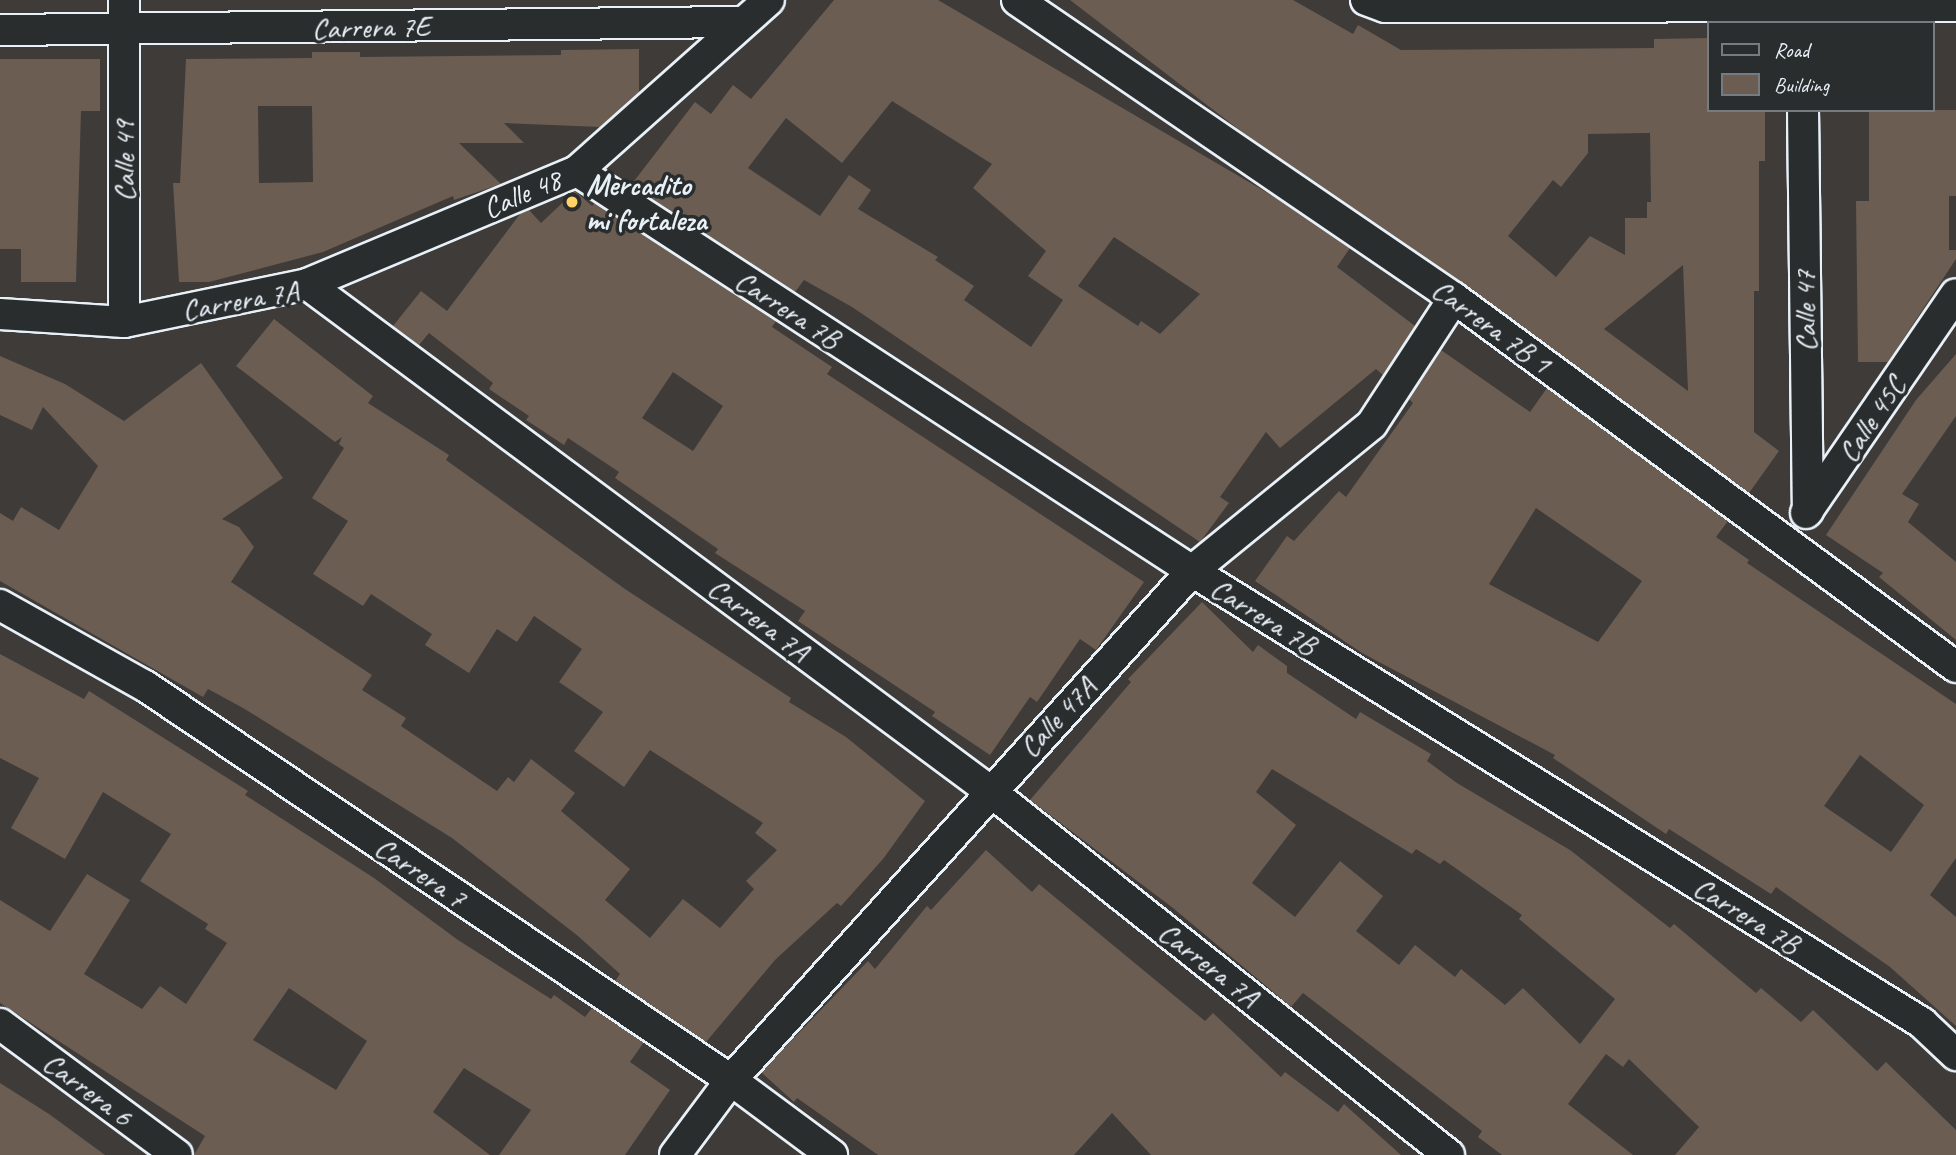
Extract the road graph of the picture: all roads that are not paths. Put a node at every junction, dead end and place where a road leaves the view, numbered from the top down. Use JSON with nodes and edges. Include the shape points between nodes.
{"nodes":[{"id":1,"x":124,"y":0,"type":"edge"},
{"id":2,"x":769,"y":0,"type":"edge"},
{"id":3,"x":1017,"y":0,"type":"edge"},
{"id":4,"x":1366,"y":0,"type":"edge"},
{"id":5,"x":1956,"y":6,"type":"edge"},
{"id":6,"x":1802,"y":10,"type":"edge"},
{"id":7,"x":742,"y":22,"type":"junction"},
{"id":8,"x":0,"y":30,"type":"edge"},
{"id":9,"x":124,"y":30,"type":"junction"},
{"id":10,"x":1803,"y":112,"type":"edge"},
{"id":11,"x":576,"y":171,"type":"junction"},
{"id":12,"x":307,"y":284,"type":"junction"},
{"id":13,"x":1956,"y":294,"type":"edge"},
{"id":14,"x":1454,"y":298,"type":"junction"},
{"id":15,"x":0,"y":314,"type":"edge"},
{"id":16,"x":124,"y":322,"type":"junction"},
{"id":17,"x":1808,"y":511,"type":"junction"},
{"id":18,"x":1786,"y":543,"type":"junction"},
{"id":19,"x":1192,"y":571,"type":"junction"},
{"id":20,"x":0,"y":605,"type":"edge"},
{"id":21,"x":1956,"y":667,"type":"edge"},
{"id":22,"x":990,"y":790,"type":"junction"},
{"id":23,"x":0,"y":1024,"type":"edge"},
{"id":24,"x":1956,"y":1055,"type":"edge"},
{"id":25,"x":731,"y":1080,"type":"junction"},
{"id":26,"x":177,"y":1155,"type":"edge"},
{"id":27,"x":675,"y":1155,"type":"edge"},
{"id":28,"x":832,"y":1155,"type":"edge"},
{"id":29,"x":1449,"y":1155,"type":"edge"}],
"edges":[{"from":1,"to":9,"type":"street","name":"Calle 49"},
{"from":2,"to":7,"type":"street","name":"Calle 48"},
{"from":3,"to":14,"type":"street","name":"Carrera 7B 1"},
{"from":4,"to":6,"type":"street","via":[[1385,7]]},
{"from":5,"to":6,"type":"street"},
{"from":7,"to":9,"type":"street","name":"Carrera 7E"},
{"from":7,"to":11,"type":"street","name":"Calle 48"},
{"from":8,"to":9,"type":"street","name":"Carrera 7E"},
{"from":9,"to":16,"type":"street","name":"Calle 49"},
{"from":10,"to":17,"type":"street","name":"Calle 47"},
{"from":11,"to":12,"type":"street","name":"Calle 48"},
{"from":11,"to":19,"type":"street","name":"Carrera 7B"},
{"from":12,"to":16,"type":"street","name":"Carrera 7A"},
{"from":12,"to":22,"type":"street","name":"Carrera 7A"},
{"from":13,"to":17,"type":"street","name":"Calle 45C"},
{"from":14,"to":18,"type":"street","name":"Carrera 7B 1"},
{"from":14,"to":19,"type":"street","name":"Calle 47A","via":[[1372,424]]},
{"from":15,"to":16,"type":"street","name":"Carrera 7A"},
{"from":17,"to":18,"type":"street","name":"Calle 45C"},
{"from":18,"to":21,"type":"street","name":"Carrera 7B 1"},
{"from":19,"to":22,"type":"street","name":"Calle 47A"},
{"from":19,"to":24,"type":"street","name":"Carrera 7B","via":[[1922,1023]]},
{"from":20,"to":25,"type":"street","name":"Carrera 7","via":[[145,686]]},
{"from":22,"to":25,"type":"street","name":"Calle 47A"},
{"from":22,"to":29,"type":"street","name":"Carrera 7A"},
{"from":23,"to":26,"type":"street","name":"Carrera 6"},
{"from":25,"to":27,"type":"street","name":"Calle 47A"},
{"from":25,"to":28,"type":"street","name":"Carrera 7"}]}
